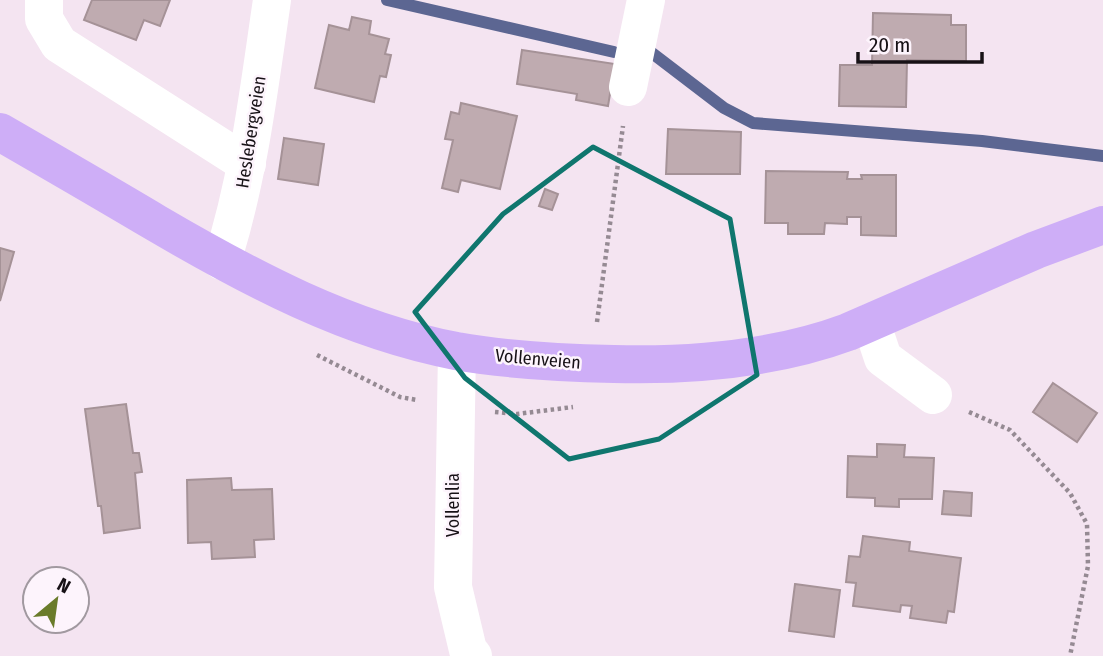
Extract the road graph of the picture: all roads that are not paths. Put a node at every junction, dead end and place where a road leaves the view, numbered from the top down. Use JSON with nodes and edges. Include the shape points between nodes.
{"nodes":[{"id":1,"x":44,"y":0,"type":"edge"},
{"id":2,"x":272,"y":0,"type":"edge"},
{"id":3,"x":646,"y":0,"type":"edge"},
{"id":4,"x":628,"y":87,"type":"road end"},
{"id":5,"x":0,"y":132,"type":"edge"},
{"id":6,"x":247,"y":164,"type":"junction"},
{"id":7,"x":1103,"y":225,"type":"edge"},
{"id":8,"x":222,"y":261,"type":"junction"},
{"id":9,"x":871,"y":322,"type":"junction"},
{"id":10,"x":457,"y":351,"type":"junction"},
{"id":11,"x":933,"y":396,"type":"road end"},
{"id":12,"x":472,"y":656,"type":"edge"}],
"edges":[{"from":1,"to":6,"type":"street","via":[[44,19],[59,44]]},
{"from":2,"to":6,"type":"street","name":"Heslebergveien"},
{"from":3,"to":4,"type":"street"},
{"from":5,"to":8,"type":"main road","name":"Vollenveien"},
{"from":6,"to":8,"type":"street","name":"Heslebergveien"},
{"from":7,"to":9,"type":"main road","name":"Vollenveien"},
{"from":8,"to":10,"type":"main road","name":"Vollenveien","via":[[351,322]]},
{"from":9,"to":10,"type":"main road","name":"Vollenveien","via":[[820,342],[759,355],[655,365]]},
{"from":9,"to":11,"type":"street","via":[[883,358]]},
{"from":10,"to":12,"type":"street","name":"Vollenlia","via":[[453,587]]}]}
